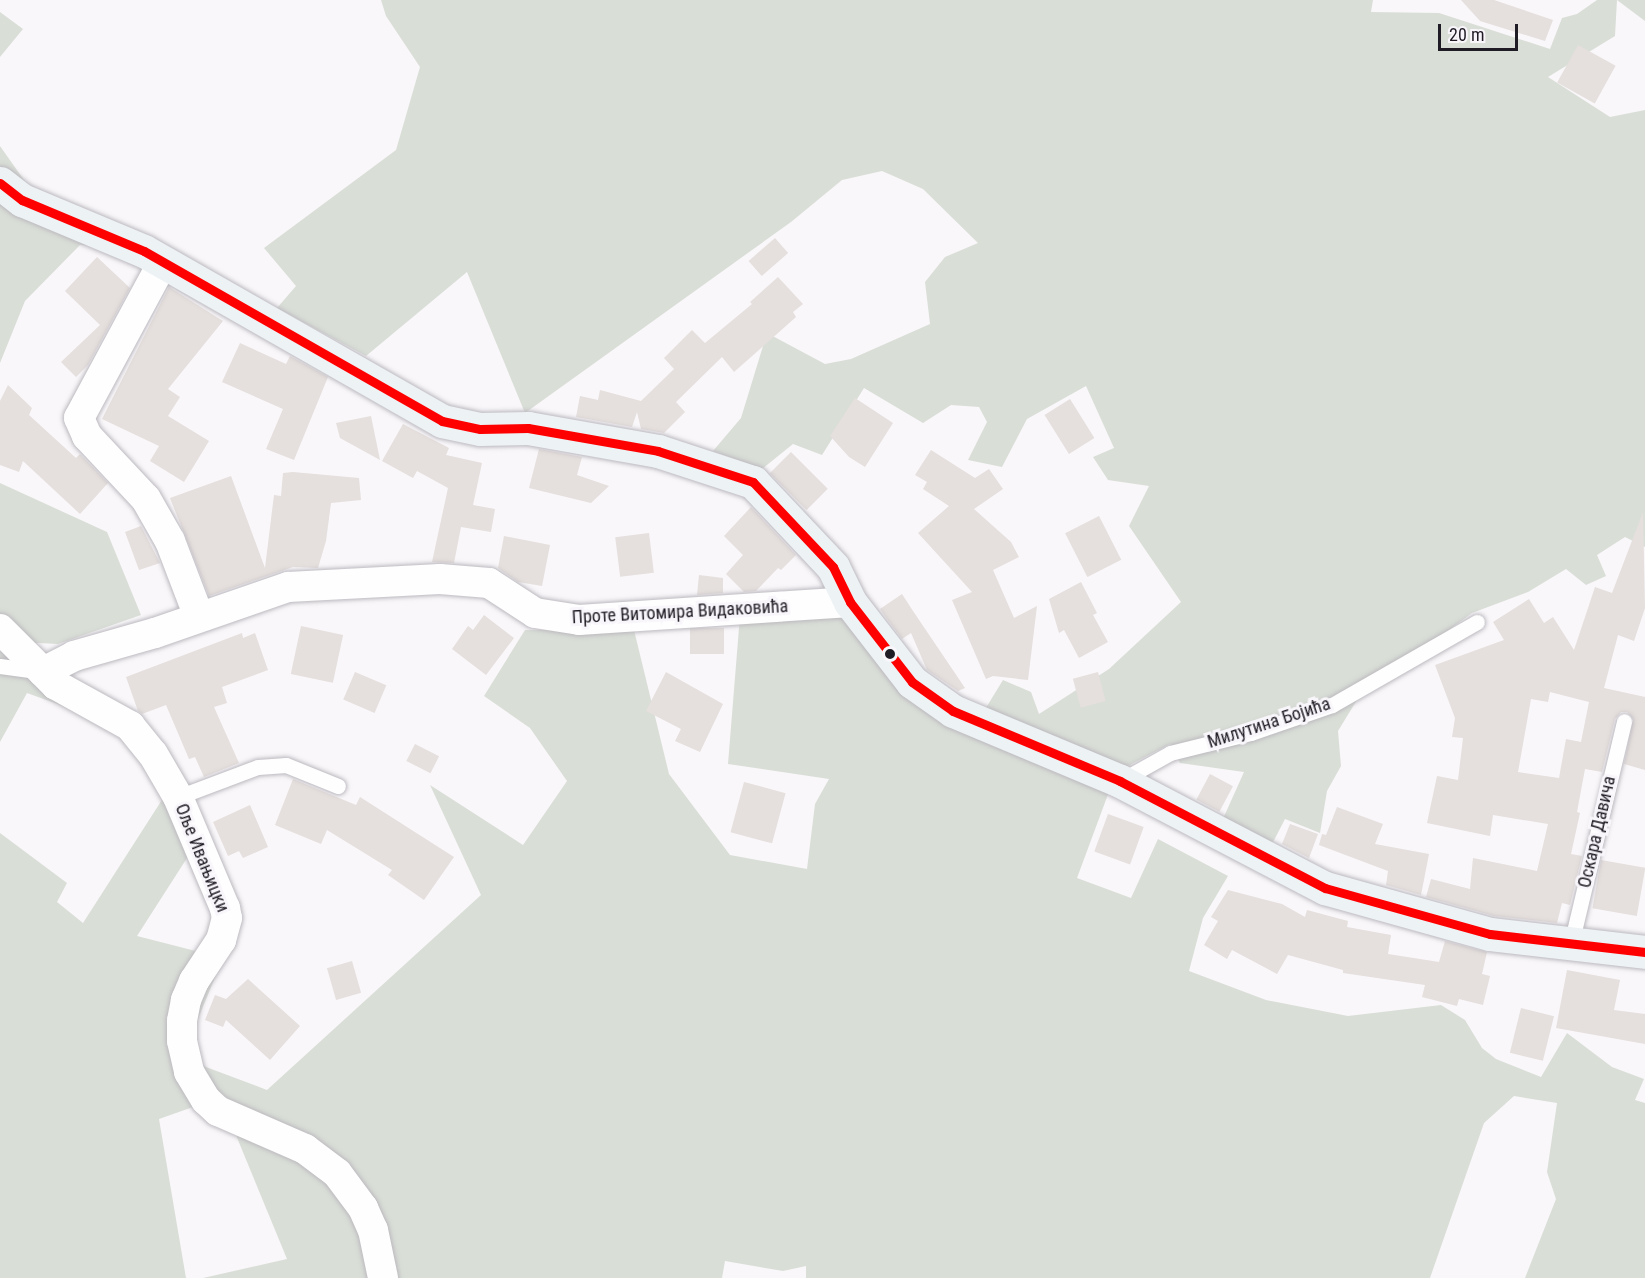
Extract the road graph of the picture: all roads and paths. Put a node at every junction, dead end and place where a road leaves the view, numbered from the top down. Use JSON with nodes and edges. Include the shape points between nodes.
{"nodes":[{"id":1,"x":0,"y":183,"type":"edge"},
{"id":2,"x":163,"y":262,"type":"junction"},
{"id":3,"x":850,"y":602,"type":"junction"},
{"id":4,"x":199,"y":617,"type":"junction"},
{"id":5,"x":1477,"y":622,"type":"dead end"},
{"id":6,"x":0,"y":628,"type":"edge"},
{"id":7,"x":0,"y":666,"type":"edge"},
{"id":8,"x":43,"y":672,"type":"junction"},
{"id":9,"x":1624,"y":721,"type":"dead end"},
{"id":10,"x":1120,"y":781,"type":"junction"},
{"id":11,"x":338,"y":786,"type":"dead end"},
{"id":12,"x":178,"y":797,"type":"junction"},
{"id":13,"x":1571,"y":944,"type":"junction"},
{"id":14,"x":1645,"y":952,"type":"edge"},
{"id":15,"x":383,"y":1278,"type":"edge"}],
"edges":[{"from":1,"to":2,"type":"street","via":[[22,200]]},
{"from":2,"to":3,"type":"street","via":[[442,421],[480,429],[528,428],[658,451],[753,482],[833,567]]},
{"from":2,"to":4,"type":"street","via":[[79,418],[87,436],[146,499],[170,541]]},
{"from":3,"to":4,"type":"street","name":"Проте Витомира Видаковића","via":[[579,620],[536,613],[489,583],[440,579],[288,588]]},
{"from":3,"to":10,"type":"street","via":[[912,682],[953,711]]},
{"from":4,"to":8,"type":"street","name":"Проте Витомира Видаковића","via":[[75,656]]},
{"from":5,"to":10,"type":"lane","name":"Милутина Бојића","via":[[1332,705],[1251,733],[1170,753]]},
{"from":6,"to":8,"type":"street","name":"Оље Ивањицки"},
{"from":7,"to":8,"type":"lane"},
{"from":8,"to":12,"type":"street","name":"Оље Ивањицки","via":[[70,695],[130,726],[153,754]]},
{"from":9,"to":13,"type":"lane","name":"Оскара Давича"},
{"from":10,"to":13,"type":"street","via":[[1325,888],[1490,934]]},
{"from":11,"to":12,"type":"lane","via":[[286,765],[258,767]]},
{"from":12,"to":15,"type":"street","name":"Оље Ивањицки","via":[[227,918],[221,940],[186,1000],[182,1041],[189,1072],[218,1111],[305,1149],[337,1173],[363,1208],[373,1230]]},
{"from":13,"to":14,"type":"street"}]}
